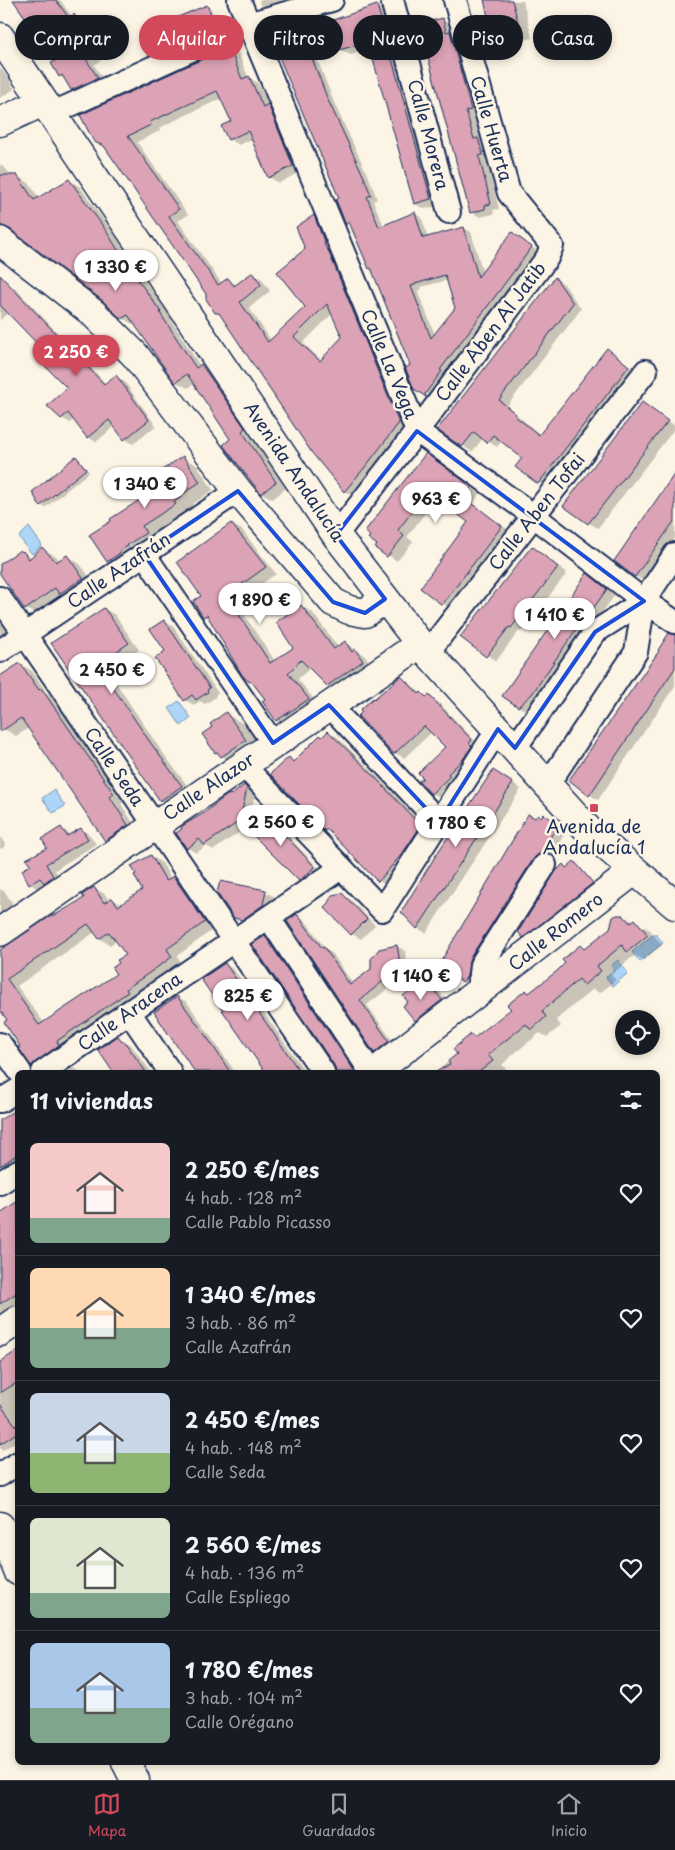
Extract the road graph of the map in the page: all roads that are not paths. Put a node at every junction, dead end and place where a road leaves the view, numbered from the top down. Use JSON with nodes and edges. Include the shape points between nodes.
{"nodes":[{"id":1,"x":239,"y":0,"type":"edge"},
{"id":2,"x":332,"y":0,"type":"edge"},
{"id":3,"x":392,"y":0,"type":"edge"},
{"id":4,"x":455,"y":0,"type":"edge"},
{"id":5,"x":248,"y":24,"type":"junction"},
{"id":6,"x":0,"y":38,"type":"edge"},
{"id":7,"x":47,"y":108,"type":"junction"},
{"id":8,"x":0,"y":122,"type":"edge"},
{"id":9,"x":449,"y":212,"type":"dead end"},
{"id":10,"x":0,"y":241,"type":"edge"},
{"id":11,"x":552,"y":246,"type":"joint"},
{"id":12,"x":646,"y":371,"type":"dead end"},
{"id":13,"x":417,"y":431,"type":"junction"},
{"id":14,"x":238,"y":491,"type":"junction"},
{"id":15,"x":534,"y":516,"type":"junction"},
{"id":16,"x":336,"y":535,"type":"junction"},
{"id":17,"x":144,"y":554,"type":"junction"},
{"id":18,"x":675,"y":554,"type":"edge"},
{"id":19,"x":0,"y":598,"type":"edge"},
{"id":20,"x":385,"y":599,"type":"junction"},
{"id":21,"x":644,"y":601,"type":"junction"},
{"id":22,"x":675,"y":622,"type":"edge"},
{"id":23,"x":24,"y":634,"type":"junction"},
{"id":24,"x":424,"y":648,"type":"junction"},
{"id":25,"x":0,"y":650,"type":"edge"},
{"id":26,"x":328,"y":705,"type":"junction"},
{"id":27,"x":507,"y":738,"type":"junction"},
{"id":28,"x":274,"y":743,"type":"junction"},
{"id":29,"x":242,"y":764,"type":"junction"},
{"id":30,"x":548,"y":784,"type":"junction"},
{"id":31,"x":439,"y":822,"type":"junction"},
{"id":32,"x":154,"y":825,"type":"junction"},
{"id":33,"x":545,"y":865,"type":"dead end"},
{"id":34,"x":341,"y":868,"type":"junction"},
{"id":35,"x":634,"y":871,"type":"junction"},
{"id":36,"x":675,"y":905,"type":"edge"},
{"id":37,"x":269,"y":918,"type":"junction"},
{"id":38,"x":0,"y":932,"type":"edge"},
{"id":39,"x":234,"y":941,"type":"junction"},
{"id":40,"x":478,"y":993,"type":"junction"},
{"id":41,"x":129,"y":1012,"type":"junction"},
{"id":42,"x":0,"y":1044,"type":"edge"},
{"id":43,"x":19,"y":1070,"type":"edge"},
{"id":44,"x":46,"y":1070,"type":"edge"},
{"id":45,"x":169,"y":1070,"type":"edge"},
{"id":46,"x":322,"y":1070,"type":"edge"},
{"id":47,"x":372,"y":1070,"type":"edge"},
{"id":48,"x":376,"y":1070,"type":"edge"},
{"id":49,"x":15,"y":1092,"type":"edge"},
{"id":50,"x":0,"y":1101,"type":"edge"},
{"id":51,"x":15,"y":1173,"type":"edge"},
{"id":52,"x":0,"y":1183,"type":"edge"},
{"id":53,"x":15,"y":1322,"type":"edge"},
{"id":54,"x":0,"y":1332,"type":"edge"},
{"id":55,"x":15,"y":1465,"type":"edge"},
{"id":56,"x":0,"y":1475,"type":"edge"},
{"id":57,"x":0,"y":1526,"type":"edge"},
{"id":58,"x":15,"y":1564,"type":"edge"},
{"id":59,"x":128,"y":1765,"type":"edge"},
{"id":60,"x":135,"y":1780,"type":"edge"}],
"edges":[{"from":1,"to":5,"type":"street","name":"Calle La Vega"},
{"from":2,"to":5,"type":"street"},
{"from":3,"to":9,"type":"street","name":"Calle Morera"},
{"from":4,"to":11,"type":"street","name":"Calle Huerta","via":[[509,193]]},
{"from":5,"to":7,"type":"street"},
{"from":5,"to":13,"type":"street","name":"Calle La Vega"},
{"from":6,"to":7,"type":"street","name":"Avenida Andalucía"},
{"from":7,"to":8,"type":"street"},
{"from":7,"to":16,"type":"street","name":"Avenida Andalucía"},
{"from":10,"to":14,"type":"street","via":[[93,313],[135,355]]},
{"from":11,"to":13,"type":"street","name":"Calle Aben Al Jatib","via":[[548,258]]},
{"from":12,"to":15,"type":"street","name":"Calle Aben Tofai"},
{"from":13,"to":15,"type":"street","name":"Calle La Vega"},
{"from":13,"to":16,"type":"street","name":"Calle Aben Al Jatib"},
{"from":14,"to":17,"type":"street","name":"Calle Azafrán"},
{"from":14,"to":20,"type":"street","via":[[334,602],[349,610],[365,613]]},
{"from":15,"to":21,"type":"street","name":"Calle La Vega"},
{"from":15,"to":24,"type":"street","name":"Calle Aben Tofai"},
{"from":16,"to":20,"type":"street","name":"Avenida Andalucía"},
{"from":17,"to":23,"type":"street","name":"Calle Azafrán"},
{"from":17,"to":28,"type":"street"},
{"from":18,"to":21,"type":"street"},
{"from":19,"to":23,"type":"street","name":"Calle Seda"},
{"from":20,"to":24,"type":"street","name":"Avenida Andalucía"},
{"from":21,"to":22,"type":"street","name":"Calle La Vega"},
{"from":21,"to":27,"type":"street","via":[[595,632]]},
{"from":21,"to":30,"type":"street","via":[[636,652]]},
{"from":23,"to":25,"type":"street","name":"Calle Azafrán"},
{"from":23,"to":32,"type":"street","name":"Calle Seda"},
{"from":24,"to":26,"type":"street","name":"Calle Alazor"},
{"from":24,"to":27,"type":"street","name":"Avenida Andalucía"},
{"from":26,"to":28,"type":"street","name":"Calle Alazor"},
{"from":26,"to":31,"type":"street"},
{"from":27,"to":30,"type":"street","name":"Avenida Andalucía"},
{"from":27,"to":31,"type":"street"},
{"from":28,"to":29,"type":"street","name":"Calle Alazor"},
{"from":29,"to":32,"type":"street","name":"Calle Alazor"},
{"from":29,"to":34,"type":"street"},
{"from":30,"to":35,"type":"street","name":"Avenida Andalucía","via":[[592,834]]},
{"from":31,"to":34,"type":"street","via":[[382,910]]},
{"from":32,"to":38,"type":"street","name":"Calle Alazor"},
{"from":32,"to":39,"type":"street","name":"Calle Seda"},
{"from":33,"to":40,"type":"street","name":"Calle Romero","via":[[481,965]]},
{"from":34,"to":37,"type":"street","name":"Calle Aracena"},
{"from":35,"to":36,"type":"street","name":"Avenida Andalucía"},
{"from":35,"to":40,"type":"street","name":"Calle Romero"},
{"from":37,"to":39,"type":"street","name":"Calle Aracena"},
{"from":37,"to":47,"type":"street"},
{"from":39,"to":41,"type":"street","name":"Calle Aracena"},
{"from":39,"to":46,"type":"street","name":"Calle Seda"},
{"from":40,"to":48,"type":"street","name":"Calle Romero"},
{"from":41,"to":44,"type":"street","name":"Calle Aracena"},
{"from":41,"to":45,"type":"street"},
{"from":42,"to":43,"type":"street"},
{"from":49,"to":50,"type":"street"},
{"from":51,"to":52,"type":"street"},
{"from":53,"to":54,"type":"street"},
{"from":55,"to":56,"type":"street"},
{"from":57,"to":58,"type":"street"},
{"from":59,"to":60,"type":"street"}]}
